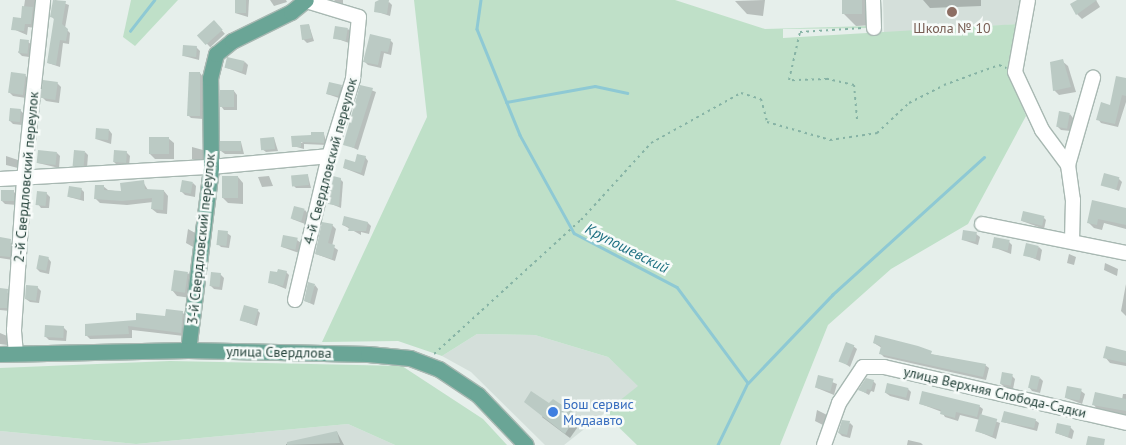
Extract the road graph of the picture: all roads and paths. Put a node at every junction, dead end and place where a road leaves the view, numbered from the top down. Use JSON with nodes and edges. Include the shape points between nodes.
{"nodes":[{"id":1,"x":43,"y":0,"type":"edge"},
{"id":2,"x":873,"y":0,"type":"edge"},
{"id":3,"x":1028,"y":0,"type":"edge"},
{"id":4,"x":306,"y":1,"type":"edge"},
{"id":5,"x":874,"y":28,"type":"joint"},
{"id":6,"x":1015,"y":72,"type":"junction"},
{"id":7,"x":1093,"y":78,"type":"dead end"},
{"id":8,"x":857,"y":118,"type":"dead end"},
{"id":9,"x":329,"y":156,"type":"junction"},
{"id":10,"x":1068,"y":165,"type":"junction"},
{"id":11,"x":211,"y":167,"type":"junction"},
{"id":12,"x":0,"y":179,"type":"edge"},
{"id":13,"x":24,"y":179,"type":"junction"},
{"id":14,"x":982,"y":224,"type":"dead end"},
{"id":15,"x":1072,"y":241,"type":"junction"},
{"id":16,"x":1126,"y":253,"type":"edge"},
{"id":17,"x":295,"y":300,"type":"dead end"},
{"id":18,"x":188,"y":350,"type":"junction"},
{"id":19,"x":0,"y":354,"type":"edge"},
{"id":20,"x":16,"y":354,"type":"junction"},
{"id":21,"x":424,"y":362,"type":"junction"},
{"id":22,"x":1126,"y":423,"type":"edge"},
{"id":23,"x":526,"y":445,"type":"edge"},
{"id":24,"x":824,"y":445,"type":"edge"}],
"edges":[{"from":1,"to":13,"type":"street","name":"2-й Свердловский переулок"},
{"from":2,"to":5,"type":"street"},
{"from":3,"to":6,"type":"street"},
{"from":4,"to":9,"type":"street","name":"4-й Свердловский переулок","via":[[359,18],[353,79]]},
{"from":4,"to":11,"type":"main road","name":"3-й Свердловский переулок","via":[[216,54],[210,78]]},
{"from":5,"to":8,"type":"path","via":[[800,32],[791,60],[789,80],[827,79],[854,85]]},
{"from":6,"to":10,"type":"street","via":[[1042,130]]},
{"from":6,"to":21,"type":"path","via":[[999,65],[944,85],[909,104],[877,133],[830,140],[767,122],[761,99],[741,94],[651,143],[581,220]]},
{"from":7,"to":10,"type":"street"},
{"from":9,"to":11,"type":"street"},
{"from":9,"to":17,"type":"street","name":"4-й Свердловский переулок"},
{"from":10,"to":15,"type":"street"},
{"from":11,"to":13,"type":"street"},
{"from":11,"to":18,"type":"main road","name":"3-й Свердловский переулок"},
{"from":12,"to":13,"type":"street"},
{"from":13,"to":20,"type":"street","name":"2-й Свердловский переулок","via":[[14,330]]},
{"from":14,"to":15,"type":"street"},
{"from":15,"to":16,"type":"street"},
{"from":18,"to":20,"type":"main road","name":"улица Свердлова"},
{"from":18,"to":21,"type":"main road","name":"улица Свердлова","via":[[368,354]]},
{"from":19,"to":20,"type":"main road","name":"улица Свердлова"},
{"from":21,"to":23,"type":"main road","name":"улица Свердлова","via":[[478,395]]},
{"from":22,"to":24,"type":"street","name":"улица Верхняя Слобода-Садки","via":[[884,367],[863,367],[839,403]]}]}
